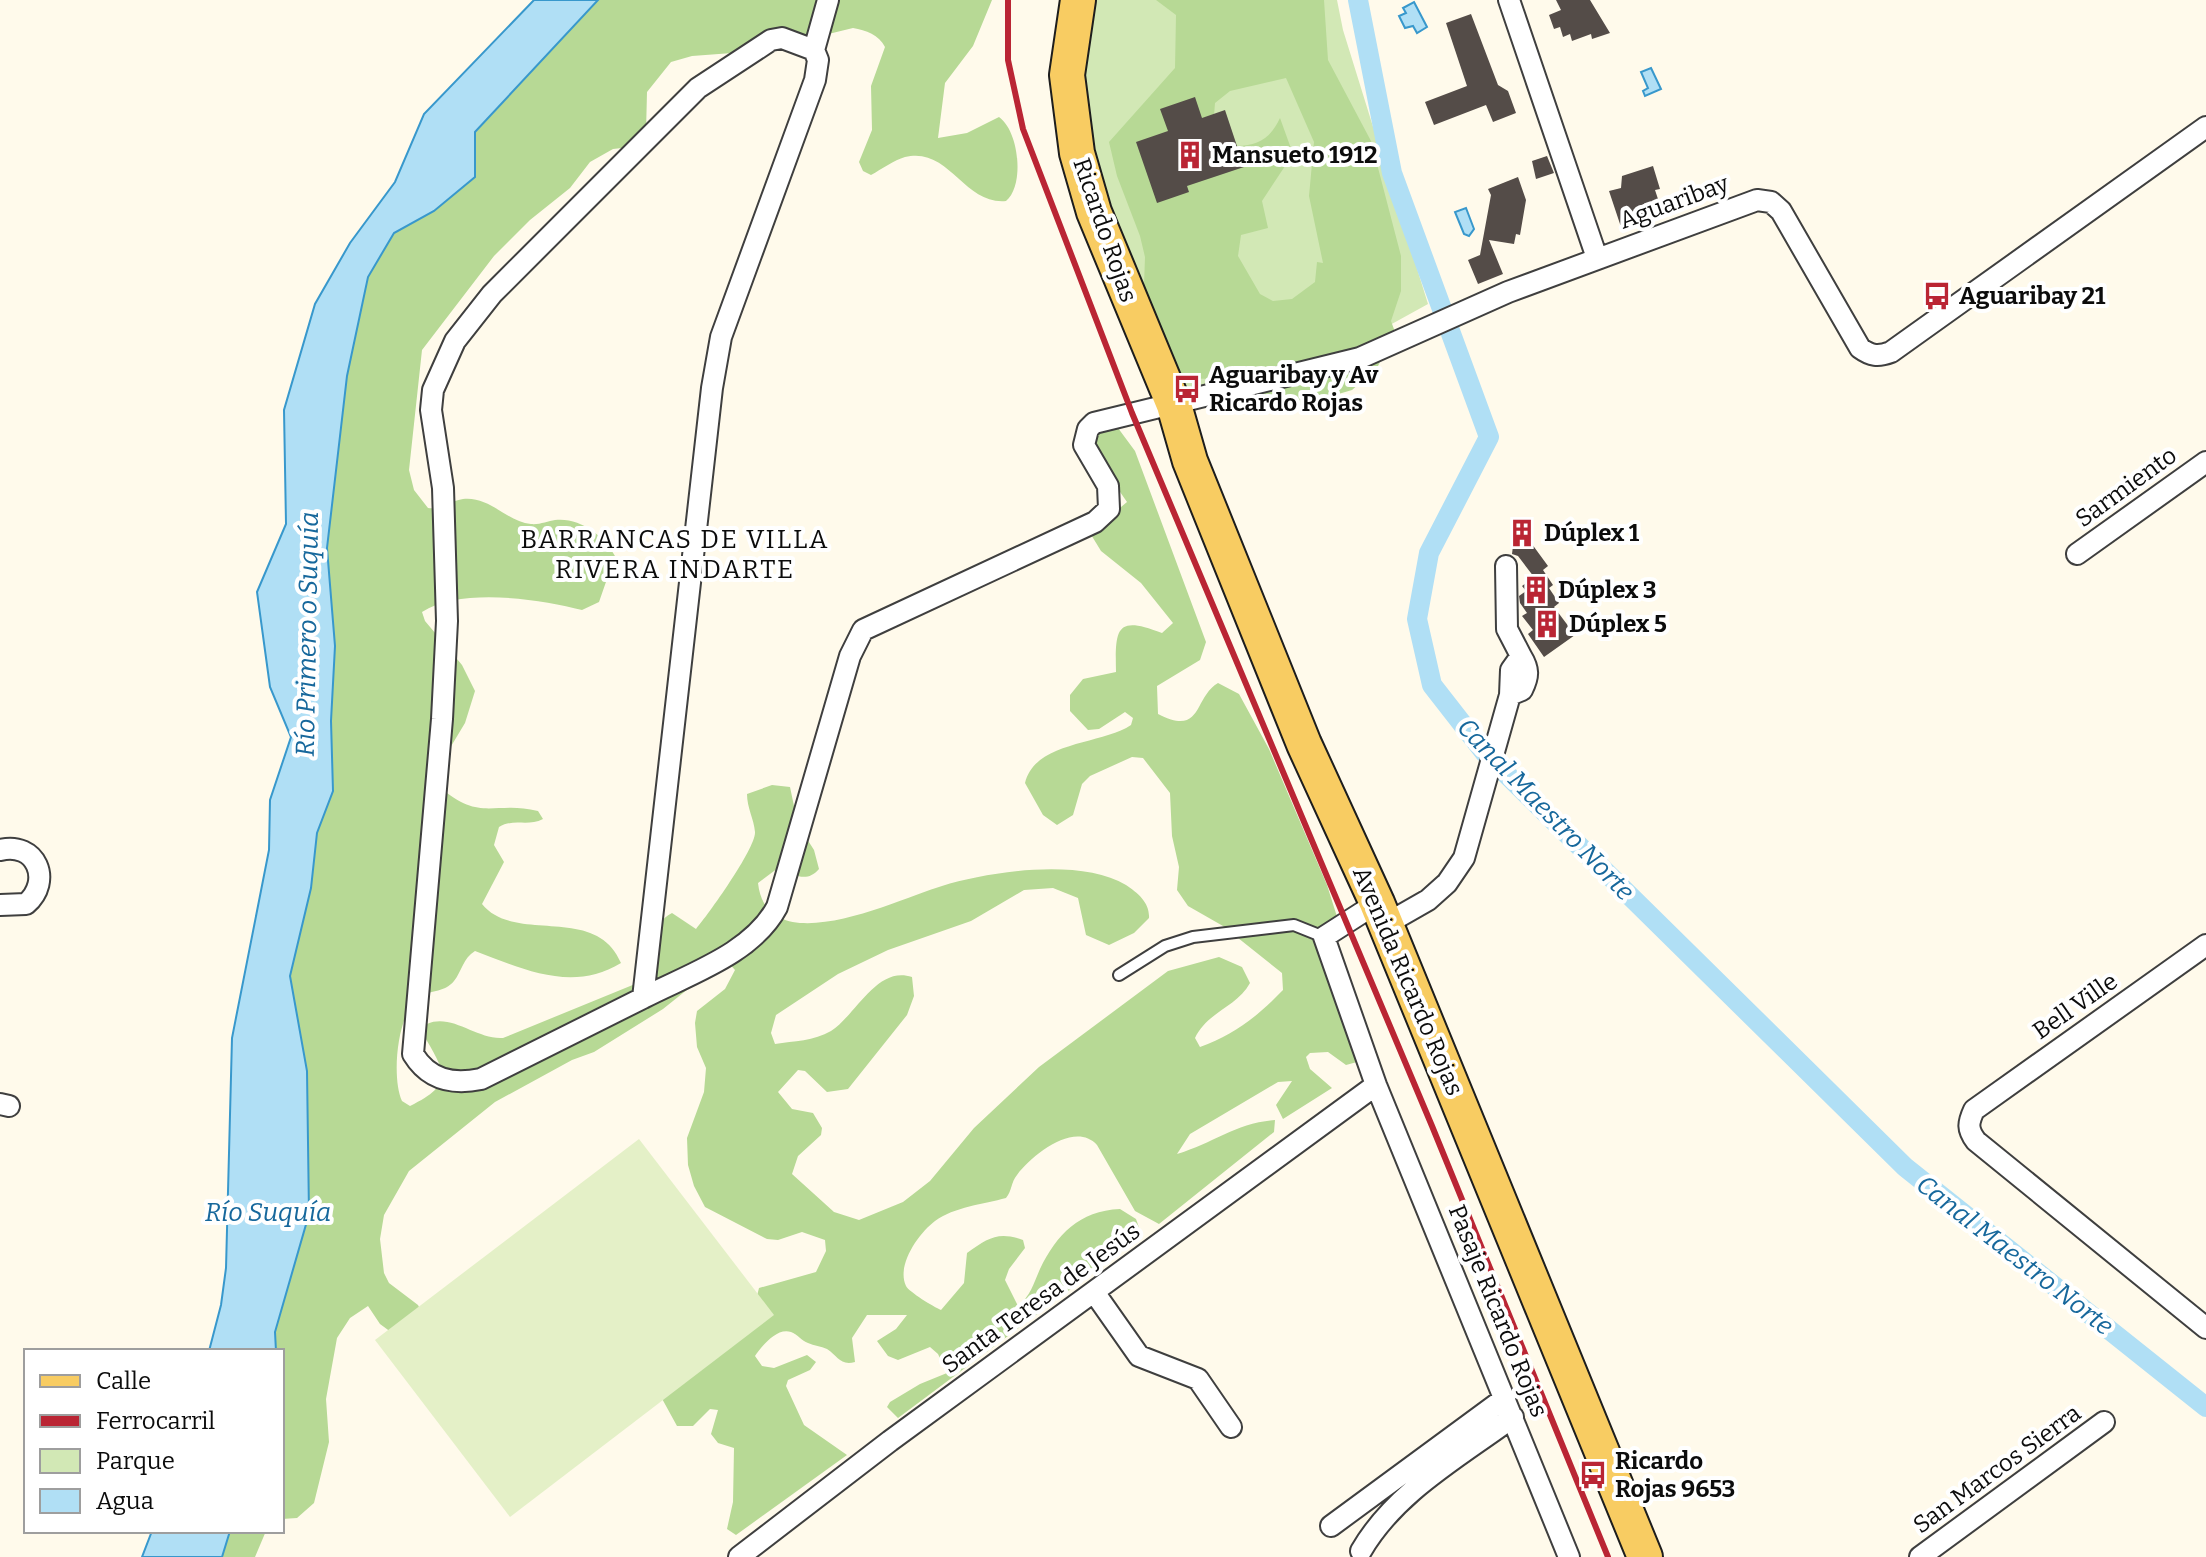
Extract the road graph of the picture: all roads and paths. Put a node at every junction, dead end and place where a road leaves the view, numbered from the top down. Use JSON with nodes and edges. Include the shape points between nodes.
{"nodes":[{"id":1,"x":828,"y":0,"type":"edge"},
{"id":2,"x":1078,"y":0,"type":"edge"},
{"id":3,"x":1509,"y":0,"type":"edge"},
{"id":4,"x":814,"y":50,"type":"junction"},
{"id":5,"x":2206,"y":127,"type":"edge"},
{"id":6,"x":1597,"y":258,"type":"junction"},
{"id":7,"x":1174,"y":405,"type":"junction"},
{"id":8,"x":2206,"y":462,"type":"edge"},
{"id":9,"x":2077,"y":554,"type":"dead end"},
{"id":10,"x":1506,"y":566,"type":"dead end"},
{"id":11,"x":0,"y":850,"type":"edge"},
{"id":12,"x":0,"y":905,"type":"edge"},
{"id":13,"x":1381,"y":913,"type":"junction"},
{"id":14,"x":1324,"y":937,"type":"junction"},
{"id":15,"x":2206,"y":945,"type":"edge"},
{"id":16,"x":1119,"y":975,"type":"dead end"},
{"id":17,"x":643,"y":998,"type":"junction"},
{"id":18,"x":1376,"y":1085,"type":"junction"},
{"id":19,"x":1094,"y":1292,"type":"junction"},
{"id":20,"x":2206,"y":1328,"type":"edge"},
{"id":21,"x":1509,"y":1408,"type":"junction"},
{"id":22,"x":2104,"y":1422,"type":"dead end"},
{"id":23,"x":1231,"y":1427,"type":"dead end"},
{"id":24,"x":1331,"y":1526,"type":"dead end"},
{"id":25,"x":1361,"y":1551,"type":"dead end"},
{"id":26,"x":739,"y":1557,"type":"edge"},
{"id":27,"x":1569,"y":1557,"type":"edge"},
{"id":28,"x":1645,"y":1557,"type":"edge"},
{"id":29,"x":1920,"y":1557,"type":"edge"}],
"edges":[{"from":1,"to":4,"type":"street"},
{"from":2,"to":7,"type":"main road","name":"Ricardo Rojas","via":[[1067,75],[1077,153],[1115,267]]},
{"from":3,"to":6,"type":"street"},
{"from":4,"to":17,"type":"street","via":[[815,80],[718,350]]},
{"from":4,"to":17,"type":"street","via":[[782,38],[771,40],[698,88],[470,318],[433,390],[443,488],[447,621],[413,1054],[433,1077],[462,1083],[481,1079]]},
{"from":5,"to":6,"type":"street","name":"Aguaribay","via":[[1880,356],[1860,348],[1771,202],[1757,200]]},
{"from":6,"to":7,"type":"street","name":"Aguaribay","via":[[1360,358]]},
{"from":7,"to":13,"type":"main road","name":"Avenida Ricardo Rojas","via":[[1190,461],[1304,744]]},
{"from":7,"to":17,"type":"street","name":"Aguaribay","via":[[1103,419],[1088,429],[1084,445],[1111,495],[1109,509],[1095,522],[863,630],[850,656],[769,923],[739,947]]},
{"from":8,"to":9,"type":"street","name":"Sarmiento"},
{"from":10,"to":13,"type":"street","via":[[1507,629],[1527,666],[1528,679],[1522,690],[1510,695],[1464,858],[1428,900]]},
{"from":11,"to":12,"type":"street","via":[[28,853],[41,880],[26,904]]},
{"from":13,"to":14,"type":"street"},
{"from":13,"to":28,"type":"main road","name":"Avenida Ricardo Rojas"},
{"from":14,"to":16,"type":"lane","via":[[1294,925],[1193,937],[1165,946]]},
{"from":14,"to":18,"type":"street","name":"Pasaje Ricardo Rojas"},
{"from":15,"to":20,"type":"street","name":"Bell Ville","via":[[1974,1110],[1969,1132]]},
{"from":18,"to":19,"type":"street","name":"Santa Teresa de Jesús"},
{"from":18,"to":21,"type":"street","name":"Pasaje Ricardo Rojas"},
{"from":19,"to":23,"type":"street","via":[[1139,1356],[1198,1379]]},
{"from":19,"to":26,"type":"street","name":"Santa Teresa de Jesús"},
{"from":21,"to":24,"type":"street"},
{"from":21,"to":25,"type":"street","via":[[1382,1518]]},
{"from":21,"to":27,"type":"street","name":"Pasaje Ricardo Rojas"},
{"from":22,"to":29,"type":"street","name":"San Marcos Sierra"}]}
